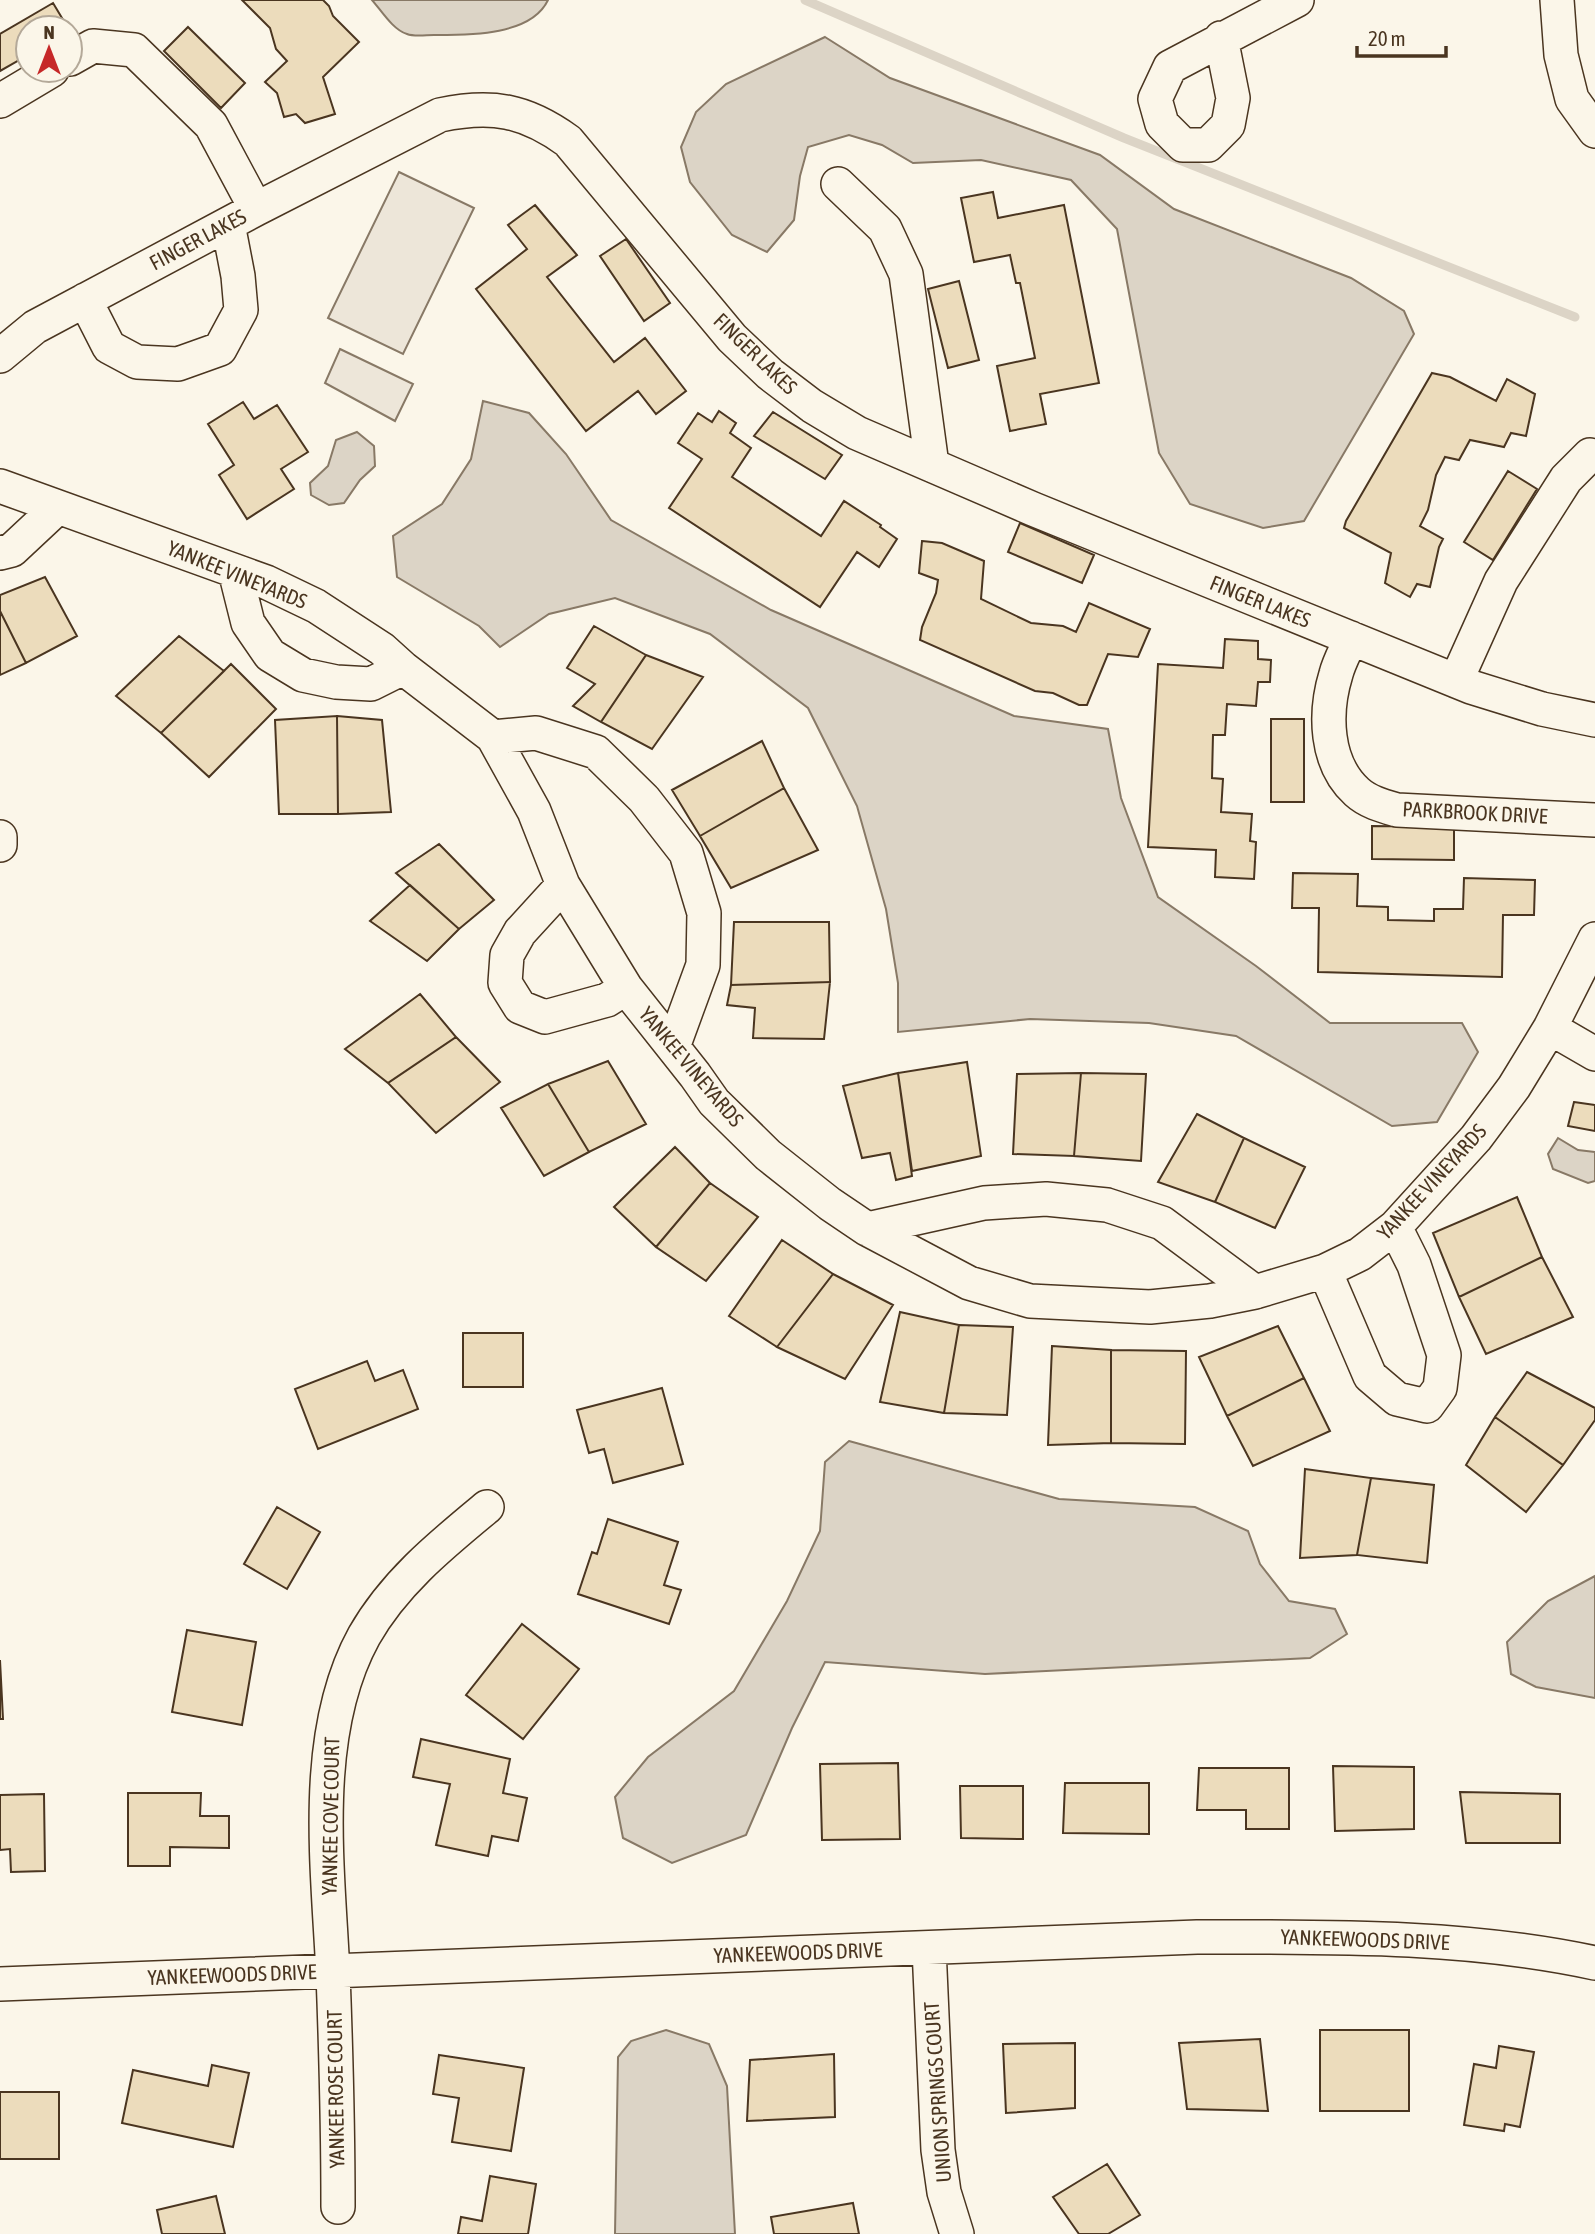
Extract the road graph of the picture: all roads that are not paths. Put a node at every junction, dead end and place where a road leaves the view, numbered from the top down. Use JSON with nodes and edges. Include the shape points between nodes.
{"nodes":[{"id":1,"x":1297,"y":0,"type":"edge"},
{"id":2,"x":1557,"y":0,"type":"edge"},
{"id":3,"x":1253,"y":9,"type":"edge"},
{"id":4,"x":1221,"y":38,"type":"dead end"},
{"id":5,"x":84,"y":51,"type":"edge"},
{"id":6,"x":29,"y":84,"type":"edge"},
{"id":7,"x":0,"y":101,"type":"edge"},
{"id":8,"x":1595,"y":131,"type":"edge"},
{"id":9,"x":838,"y":184,"type":"dead end"},
{"id":10,"x":242,"y":217,"type":"junction"},
{"id":11,"x":85,"y":300,"type":"junction"},
{"id":12,"x":0,"y":355,"type":"edge"},
{"id":13,"x":1590,"y":455,"type":"dead end"},
{"id":14,"x":932,"y":466,"type":"junction"},
{"id":15,"x":0,"y":486,"type":"edge"},
{"id":16,"x":58,"y":507,"type":"junction"},
{"id":17,"x":0,"y":553,"type":"edge"},
{"id":18,"x":235,"y":571,"type":"junction"},
{"id":19,"x":1351,"y":638,"type":"junction"},
{"id":20,"x":403,"y":668,"type":"junction"},
{"id":21,"x":1456,"y":681,"type":"junction"},
{"id":22,"x":1595,"y":720,"type":"edge"},
{"id":23,"x":494,"y":737,"type":"junction"},
{"id":24,"x":1595,"y":820,"type":"edge"},
{"id":25,"x":0,"y":837,"type":"edge"},
{"id":26,"x":0,"y":845,"type":"edge"},
{"id":27,"x":563,"y":885,"type":"junction"},
{"id":28,"x":1595,"y":939,"type":"edge"},
{"id":29,"x":626,"y":988,"type":"junction"},
{"id":30,"x":1550,"y":1028,"type":"junction"},
{"id":31,"x":673,"y":1047,"type":"junction"},
{"id":32,"x":1595,"y":1054,"type":"edge"},
{"id":33,"x":1395,"y":1227,"type":"junction"},
{"id":34,"x":867,"y":1229,"type":"junction"},
{"id":35,"x":1325,"y":1271,"type":"junction"},
{"id":36,"x":1255,"y":1292,"type":"junction"},
{"id":37,"x":487,"y":1507,"type":"dead end"},
{"id":38,"x":929,"y":1948,"type":"junction"},
{"id":39,"x":1595,"y":1963,"type":"edge"},
{"id":40,"x":333,"y":1972,"type":"junction"},
{"id":41,"x":0,"y":1984,"type":"edge"},
{"id":42,"x":338,"y":2207,"type":"dead end"},
{"id":43,"x":957,"y":2234,"type":"edge"}],
"edges":[{"from":1,"to":3,"type":"street"},
{"from":2,"to":8,"type":"street","via":[[1561,55],[1572,99]]},
{"from":3,"to":4,"type":"street"},
{"from":5,"to":10,"type":"street","via":[[93,46],[134,50],[211,125]]},
{"from":6,"to":7,"type":"street"},
{"from":9,"to":14,"type":"street","via":[[885,229],[906,274]]},
{"from":10,"to":11,"type":"street","name":"FINGER LAKES"},
{"from":10,"to":11,"type":"street","via":[[241,310],[220,349],[178,364],[137,362],[109,347]]},
{"from":10,"to":14,"type":"street","name":"FINGER LAKES","via":[[440,115],[467,109],[521,114],[568,141],[732,338],[770,374],[857,433]]},
{"from":11,"to":12,"type":"street","name":"FINGER LAKES","via":[[35,327]]},
{"from":13,"to":21,"type":"street","via":[[1566,479],[1500,581]]},
{"from":14,"to":19,"type":"street","name":"FINGER LAKES"},
{"from":15,"to":16,"type":"street","name":"YANKEE VINEYARDS"},
{"from":16,"to":17,"type":"street","via":[[12,550]]},
{"from":16,"to":18,"type":"street","name":"YANKEE VINEYARDS"},
{"from":18,"to":20,"type":"street","name":"YANKEE VINEYARDS","via":[[316,606]]},
{"from":18,"to":20,"type":"street","via":[[248,623],[270,655],[303,675],[371,684]]},
{"from":19,"to":21,"type":"street","name":"FINGER LAKES"},
{"from":19,"to":24,"type":"street","name":"PARKBROOK DRIVE","via":[[1336,674],[1329,733],[1343,777],[1358,793],[1397,810]]},
{"from":20,"to":23,"type":"street","name":"YANKEE VINEYARDS"},
{"from":21,"to":22,"type":"street","name":"FINGER LAKES","via":[[1542,709]]},
{"from":23,"to":27,"type":"street","name":"YANKEE VINEYARDS","via":[[534,811]]},
{"from":23,"to":31,"type":"street","via":[[536,733],[596,752],[644,799],[686,853],[704,913],[703,965]]},
{"from":25,"to":26,"type":"street"},
{"from":27,"to":29,"type":"street","name":"YANKEE VINEYARDS"},
{"from":27,"to":29,"type":"street","via":[[520,932],[507,955],[505,983],[520,1007],[545,1017],[607,1000]]},
{"from":28,"to":30,"type":"street","name":"YANKEE VINEYARDS"},
{"from":29,"to":31,"type":"street","name":"YANKEE VINEYARDS"},
{"from":30,"to":32,"type":"street"},
{"from":30,"to":33,"type":"street","name":"YANKEE VINEYARDS","via":[[1476,1138]]},
{"from":31,"to":34,"type":"street","name":"YANKEE VINEYARDS","via":[[714,1102],[768,1155]]},
{"from":33,"to":35,"type":"street","name":"YANKEE VINEYARDS","via":[[1360,1254]]},
{"from":33,"to":35,"type":"street","via":[[1444,1355],[1440,1388],[1427,1406],[1397,1399],[1370,1376]]},
{"from":34,"to":36,"type":"street","name":"YANKEE VINEYARDS","via":[[969,1283],[1030,1301],[1150,1307]]},
{"from":34,"to":36,"type":"street","via":[[984,1203],[1046,1199],[1107,1205],[1162,1223]]},
{"from":35,"to":36,"type":"street","name":"YANKEE VINEYARDS"},
{"from":37,"to":40,"type":"street","name":"YANKEE COVE COURT","via":[[396,1589],[364,1636],[347,1674],[334,1714],[328,1756]]},
{"from":38,"to":39,"type":"street","name":"YANKEEWOODS DRIVE","via":[[1197,1937],[1356,1937],[1458,1944]]},
{"from":38,"to":40,"type":"street","name":"YANKEEWOODS DRIVE"},
{"from":38,"to":43,"type":"street","name":"UNION SPRINGS COURT","via":[[938,2150]]},
{"from":40,"to":41,"type":"street","name":"YANKEEWOODS DRIVE"},
{"from":40,"to":42,"type":"street","name":"YANKEE ROSE COURT"}]}
